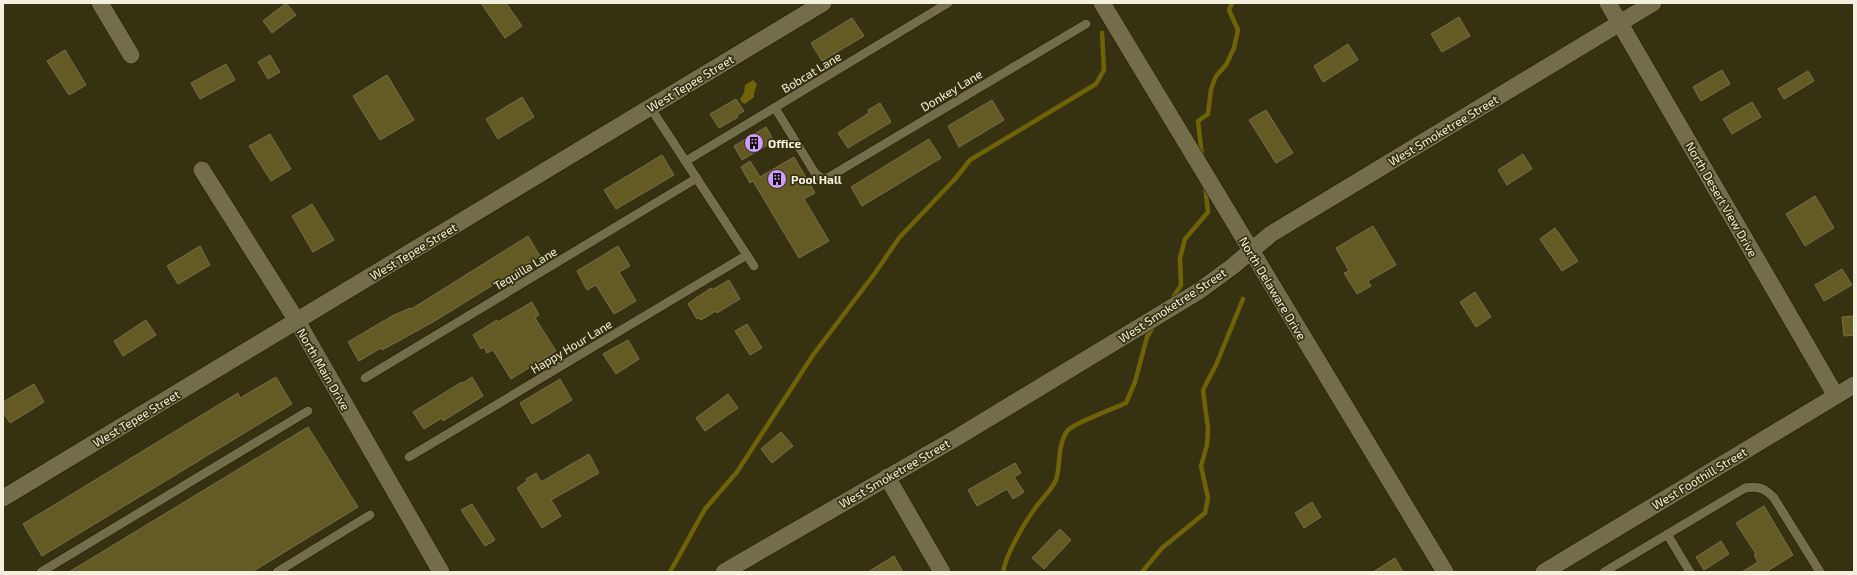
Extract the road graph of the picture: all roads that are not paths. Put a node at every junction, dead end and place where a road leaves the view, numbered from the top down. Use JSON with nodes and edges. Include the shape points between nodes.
{"nodes":[{"id":1,"x":100,"y":3,"type":"edge"},
{"id":2,"x":823,"y":3,"type":"edge"},
{"id":3,"x":948,"y":3,"type":"edge"},
{"id":4,"x":1102,"y":3,"type":"edge"},
{"id":5,"x":1608,"y":3,"type":"edge"},
{"id":6,"x":1654,"y":3,"type":"edge"},
{"id":7,"x":1620,"y":23,"type":"junction"},
{"id":8,"x":1086,"y":24,"type":"dead end"},
{"id":9,"x":131,"y":55,"type":"dead end"},
{"id":10,"x":650,"y":107,"type":"junction"},
{"id":11,"x":775,"y":108,"type":"junction"},
{"id":12,"x":686,"y":161,"type":"junction"},
{"id":13,"x":202,"y":170,"type":"dead end"},
{"id":14,"x":697,"y":178,"type":"junction"},
{"id":15,"x":1251,"y":251,"type":"junction"},
{"id":16,"x":747,"y":255,"type":"junction"},
{"id":17,"x":754,"y":266,"type":"dead end"},
{"id":18,"x":297,"y":321,"type":"junction"},
{"id":19,"x":365,"y":378,"type":"dead end"},
{"id":20,"x":1854,"y":385,"type":"edge"},
{"id":21,"x":1836,"y":396,"type":"junction"},
{"id":22,"x":308,"y":411,"type":"dead end"},
{"id":23,"x":409,"y":457,"type":"dead end"},
{"id":24,"x":887,"y":477,"type":"junction"},
{"id":25,"x":3,"y":498,"type":"edge"},
{"id":26,"x":370,"y":515,"type":"dead end"},
{"id":27,"x":1667,"y":534,"type":"junction"},
{"id":28,"x":41,"y":572,"type":"edge"},
{"id":29,"x":277,"y":572,"type":"edge"},
{"id":30,"x":441,"y":572,"type":"edge"},
{"id":31,"x":724,"y":572,"type":"edge"},
{"id":32,"x":942,"y":572,"type":"edge"},
{"id":33,"x":1445,"y":572,"type":"edge"},
{"id":34,"x":1544,"y":572,"type":"edge"},
{"id":35,"x":1604,"y":572,"type":"edge"},
{"id":36,"x":1690,"y":572,"type":"edge"},
{"id":37,"x":1820,"y":572,"type":"edge"}],
"edges":[{"from":1,"to":9,"type":"street"},
{"from":2,"to":10,"type":"street","name":"West Tepee Street"},
{"from":3,"to":11,"type":"lane","name":"Bobcat Lane"},
{"from":4,"to":15,"type":"street","name":"North Delaware Drive"},
{"from":5,"to":7,"type":"street","name":"North Desert View Drive"},
{"from":6,"to":7,"type":"street","name":"West Smoketree Street"},
{"from":7,"to":15,"type":"street","name":"West Smoketree Street","via":[[1271,234]]},
{"from":7,"to":21,"type":"street","name":"North Desert View Drive"},
{"from":8,"to":11,"type":"lane","name":"Donkey Lane","via":[[823,179],[815,173]]},
{"from":10,"to":12,"type":"lane"},
{"from":10,"to":18,"type":"street","name":"West Tepee Street"},
{"from":11,"to":12,"type":"lane","name":"Bobcat Lane"},
{"from":12,"to":14,"type":"lane"},
{"from":13,"to":18,"type":"street","name":"North Main Drive"},
{"from":14,"to":16,"type":"lane"},
{"from":14,"to":19,"type":"lane","name":"Tequilla Lane"},
{"from":15,"to":24,"type":"street","name":"West Smoketree Street","via":[[1199,291]]},
{"from":15,"to":33,"type":"street","name":"North Delaware Drive"},
{"from":16,"to":17,"type":"lane"},
{"from":16,"to":23,"type":"lane","name":"Happy Hour Lane"},
{"from":18,"to":25,"type":"street","name":"West Tepee Street"},
{"from":18,"to":30,"type":"street","name":"North Main Drive"},
{"from":20,"to":21,"type":"street","name":"West Foothill Street"},
{"from":21,"to":34,"type":"street","name":"West Foothill Street"},
{"from":22,"to":28,"type":"lane"},
{"from":24,"to":31,"type":"street","name":"West Smoketree Street"},
{"from":24,"to":32,"type":"street"},
{"from":26,"to":29,"type":"lane"},
{"from":27,"to":35,"type":"lane"},
{"from":27,"to":36,"type":"lane"},
{"from":27,"to":37,"type":"lane","via":[[1745,488],[1755,486],[1767,490],[1774,498]]}]}
